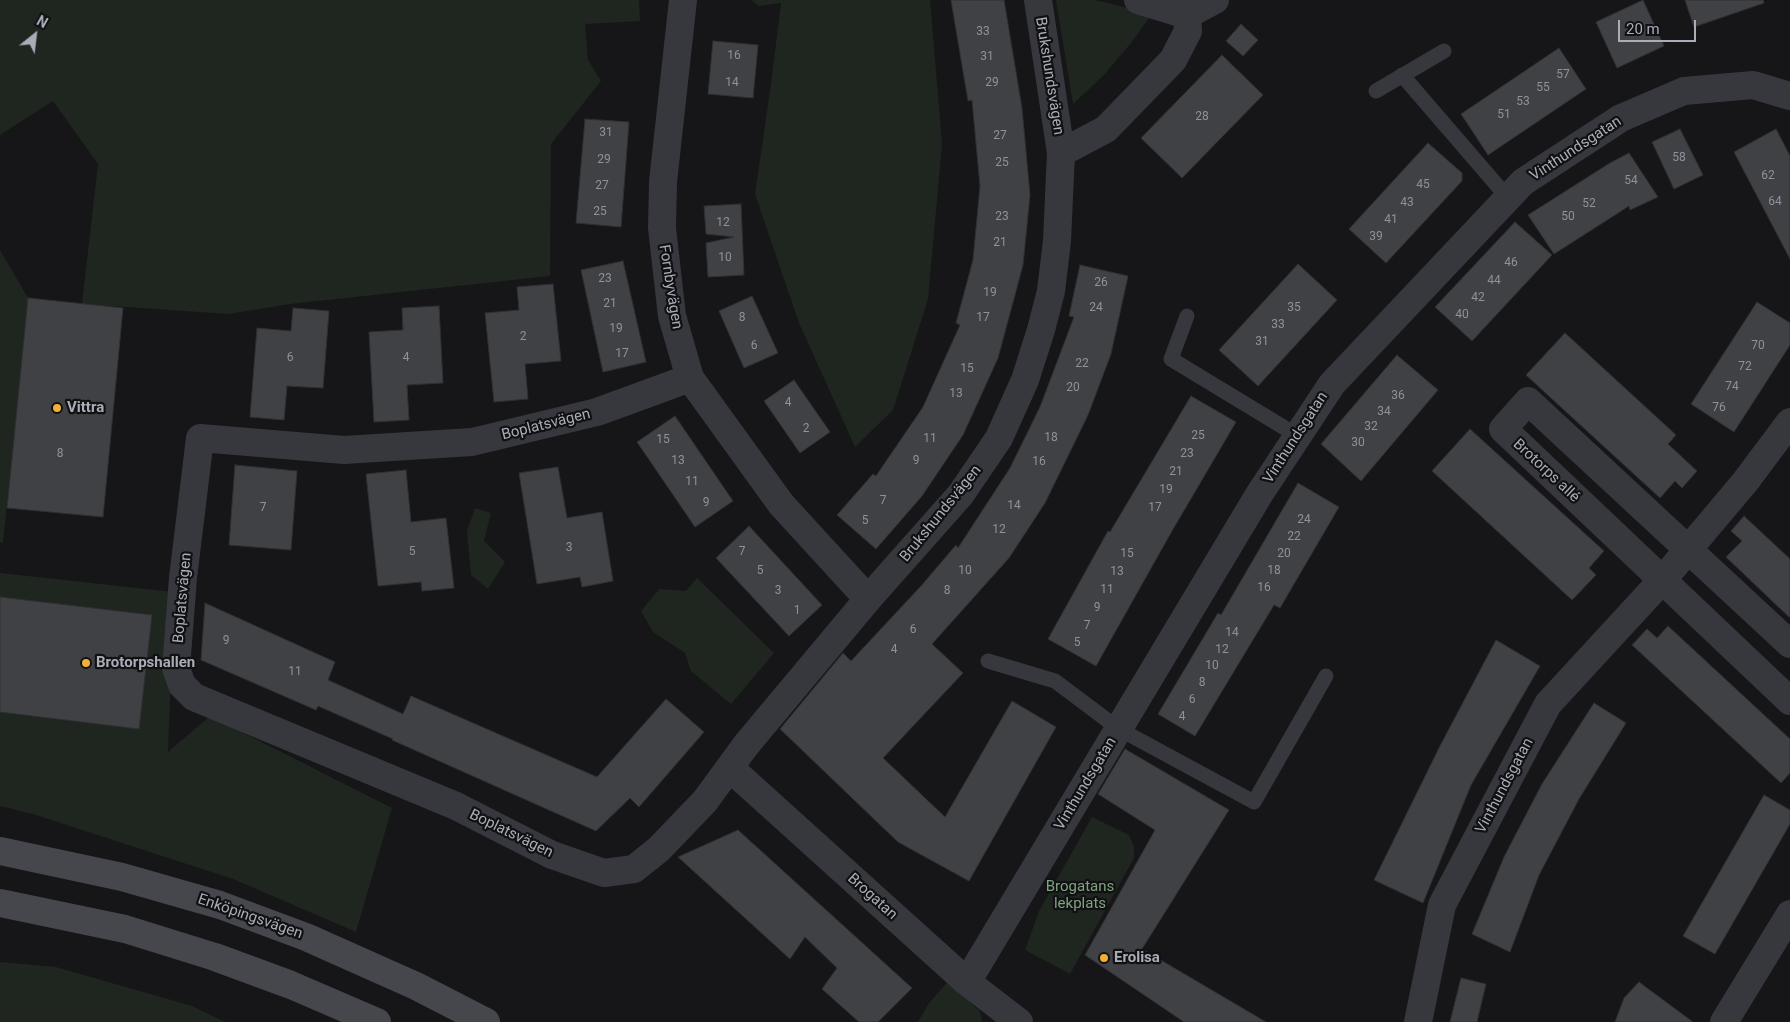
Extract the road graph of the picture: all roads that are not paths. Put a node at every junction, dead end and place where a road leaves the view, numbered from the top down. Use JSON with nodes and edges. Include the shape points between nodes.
{"nodes":[{"id":1,"x":683,"y":0,"type":"edge"},
{"id":2,"x":1038,"y":0,"type":"edge"},
{"id":3,"x":1138,"y":0,"type":"edge"},
{"id":4,"x":1215,"y":0,"type":"edge"},
{"id":5,"x":1187,"y":15,"type":"junction"},
{"id":6,"x":1444,"y":52,"type":"dead end"},
{"id":7,"x":1402,"y":75,"type":"junction"},
{"id":8,"x":1376,"y":91,"type":"dead end"},
{"id":9,"x":1790,"y":96,"type":"edge"},
{"id":10,"x":1061,"y":153,"type":"junction"},
{"id":11,"x":1508,"y":198,"type":"junction"},
{"id":12,"x":1187,"y":316,"type":"dead end"},
{"id":13,"x":690,"y":378,"type":"junction"},
{"id":14,"x":1790,"y":422,"type":"edge"},
{"id":15,"x":1298,"y":436,"type":"junction"},
{"id":16,"x":1688,"y":550,"type":"junction"},
{"id":17,"x":1661,"y":580,"type":"junction"},
{"id":18,"x":868,"y":599,"type":"junction"},
{"id":19,"x":1790,"y":644,"type":"edge"},
{"id":20,"x":988,"y":661,"type":"dead end"},
{"id":21,"x":1326,"y":676,"type":"dead end"},
{"id":22,"x":1790,"y":701,"type":"edge"},
{"id":23,"x":1118,"y":729,"type":"junction"},
{"id":24,"x":730,"y":768,"type":"junction"},
{"id":25,"x":0,"y":851,"type":"edge"},
{"id":26,"x":0,"y":903,"type":"edge"},
{"id":27,"x":1790,"y":914,"type":"edge"},
{"id":28,"x":967,"y":982,"type":"junction"},
{"id":29,"x":377,"y":1022,"type":"edge"},
{"id":30,"x":486,"y":1022,"type":"edge"},
{"id":31,"x":1019,"y":1022,"type":"edge"},
{"id":32,"x":1418,"y":1022,"type":"edge"},
{"id":33,"x":1724,"y":1022,"type":"edge"}],
"edges":[{"from":1,"to":13,"type":"street","name":"Fornbyvägen","via":[[663,182],[662,228],[672,316]]},
{"from":2,"to":10,"type":"street","name":"Brukshundsvägen"},
{"from":3,"to":5,"type":"street"},
{"from":4,"to":5,"type":"street"},
{"from":5,"to":10,"type":"street","name":"Brukshundsvägen","via":[[1188,31],[1173,60],[1106,129]]},
{"from":6,"to":7,"type":"lane"},
{"from":7,"to":8,"type":"lane"},
{"from":7,"to":11,"type":"lane"},
{"from":9,"to":11,"type":"street","name":"Vinthundsgatan","via":[[1753,85],[1684,92],[1621,118],[1523,182]]},
{"from":10,"to":18,"type":"street","name":"Brukshundsvägen","via":[[1051,291],[1025,380],[999,438],[961,494]]},
{"from":11,"to":15,"type":"street","name":"Vinthundsgatan","via":[[1332,384]]},
{"from":12,"to":15,"type":"lane","via":[[1171,359]]},
{"from":13,"to":18,"type":"street","name":"Fornbyvägen","via":[[781,504]]},
{"from":13,"to":24,"type":"street","name":"Boplatsvägen","via":[[597,412],[472,442],[344,450],[200,438],[176,668],[182,685],[194,697],[456,806],[552,855],[604,873],[634,869],[659,849],[705,801]]},
{"from":14,"to":16,"type":"street","name":"Vinthundsgatan"},
{"from":15,"to":23,"type":"street","name":"Vinthundsgatan","via":[[1260,493]]},
{"from":16,"to":17,"type":"street","name":"Vinthundsgatan"},
{"from":16,"to":17,"type":"street","name":"Brotorps allé","via":[[1528,401],[1502,430]]},
{"from":16,"to":19,"type":"street","name":"Brotorps allé"},
{"from":17,"to":22,"type":"street","name":"Brotorps allé"},
{"from":17,"to":32,"type":"street","name":"Vinthundsgatan","via":[[1548,704],[1442,905]]},
{"from":18,"to":24,"type":"street","name":"Brukshundsvägen"},
{"from":20,"to":23,"type":"lane","via":[[1055,681]]},
{"from":21,"to":23,"type":"lane","via":[[1254,802]]},
{"from":23,"to":28,"type":"street","name":"Vinthundsgatan"},
{"from":24,"to":28,"type":"street","name":"Brogatan"},
{"from":25,"to":30,"type":"main road","name":"Enköpingsvägen","via":[[122,876],[220,905],[306,937],[416,986]]},
{"from":26,"to":29,"type":"main road","via":[[124,929],[206,954],[291,985]]},
{"from":27,"to":33,"type":"street"},
{"from":28,"to":31,"type":"street","name":"Brogatan"}]}
